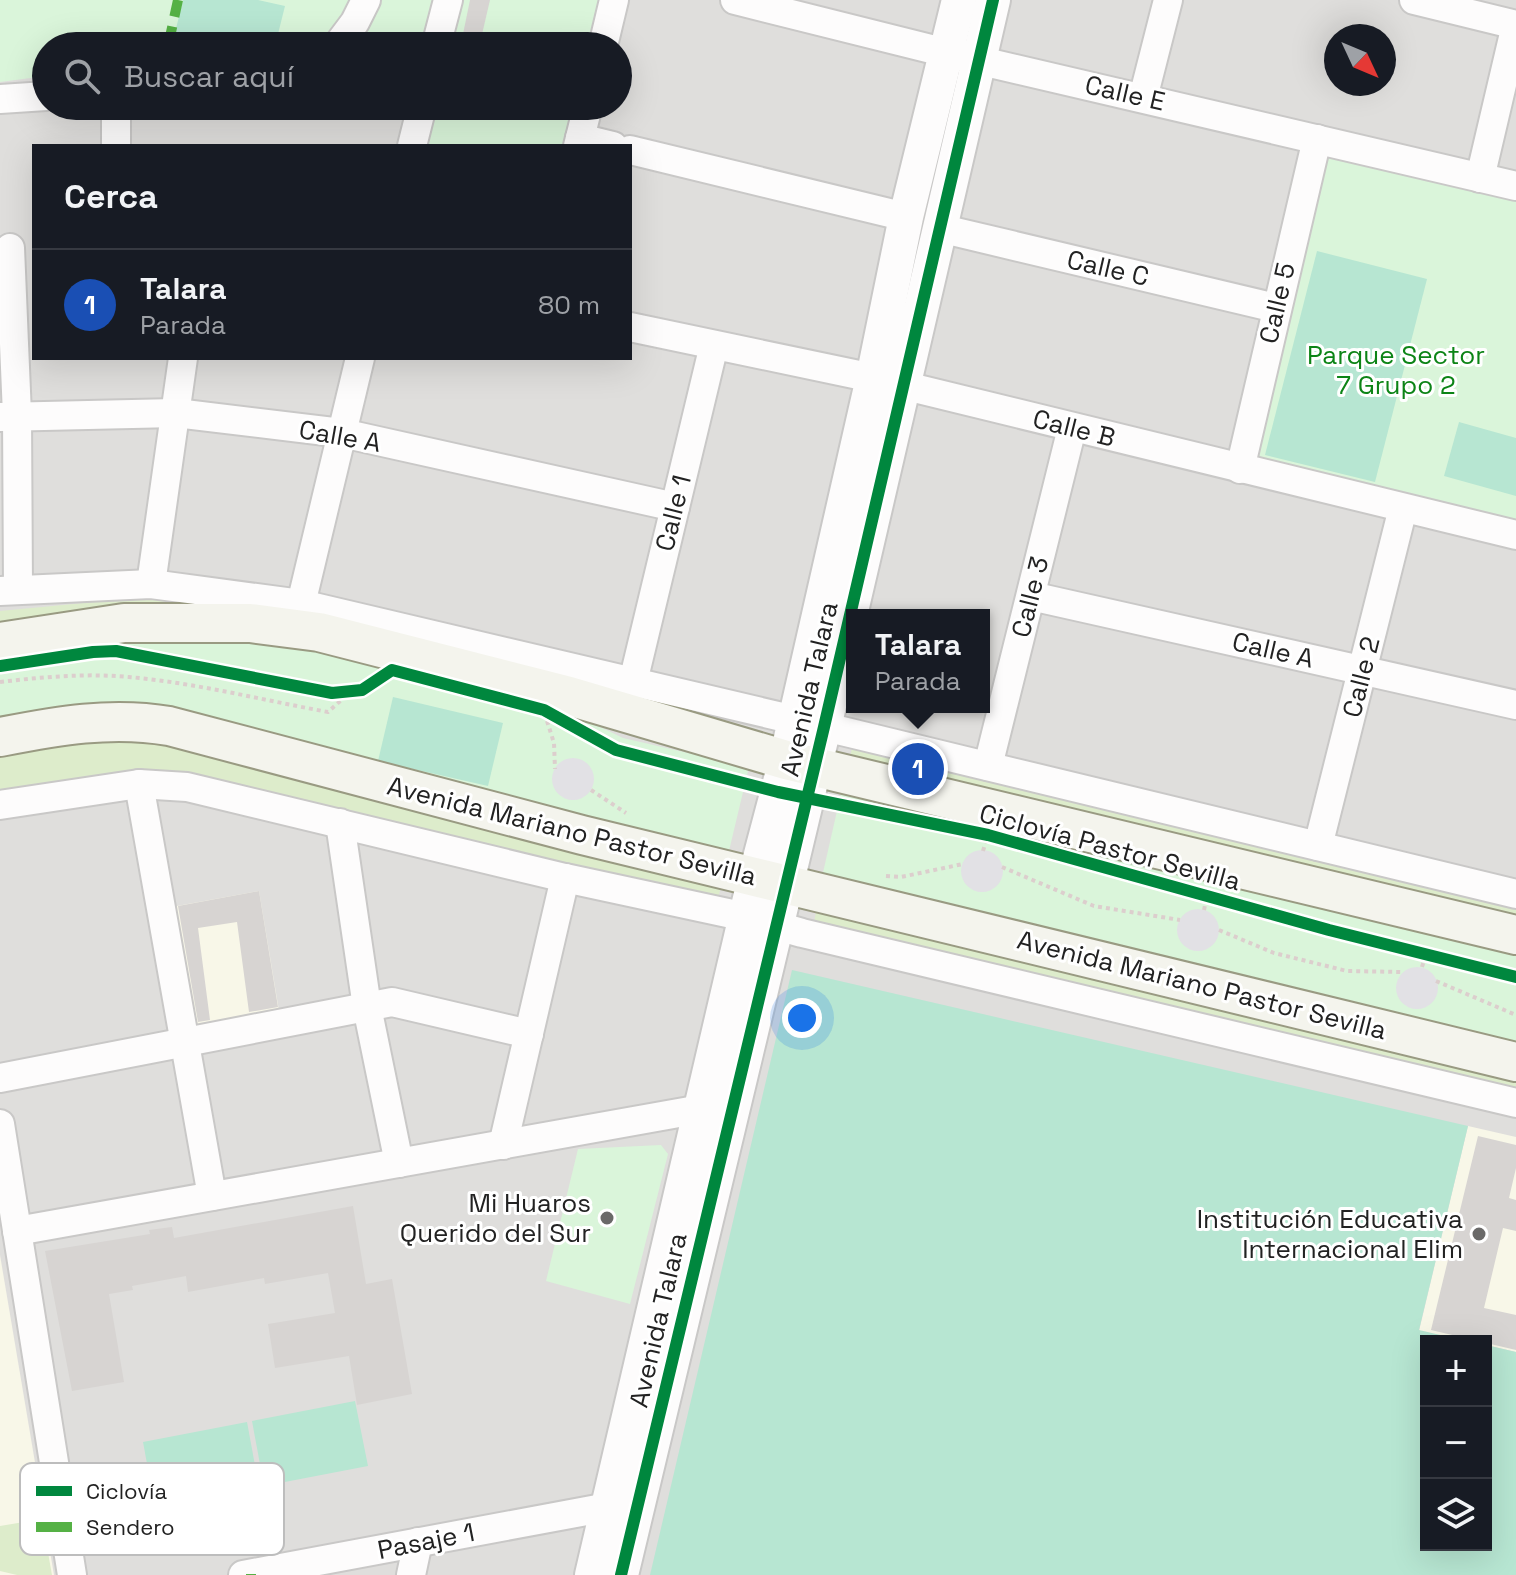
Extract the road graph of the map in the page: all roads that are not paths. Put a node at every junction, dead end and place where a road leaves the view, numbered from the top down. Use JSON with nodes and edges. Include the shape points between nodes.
{"nodes":[{"id":1,"x":366,"y":0,"type":"edge"},
{"id":2,"x":448,"y":0,"type":"edge"},
{"id":3,"x":614,"y":0,"type":"edge"},
{"id":4,"x":735,"y":0,"type":"edge"},
{"id":5,"x":959,"y":0,"type":"edge"},
{"id":6,"x":993,"y":0,"type":"edge"},
{"id":7,"x":1168,"y":0,"type":"edge"},
{"id":8,"x":1414,"y":0,"type":"edge"},
{"id":9,"x":790,"y":7,"type":"edge"},
{"id":10,"x":1516,"y":25,"type":"edge"},
{"id":11,"x":348,"y":32,"type":"edge"},
{"id":12,"x":440,"y":32,"type":"edge"},
{"id":13,"x":606,"y":32,"type":"edge"},
{"id":14,"x":963,"y":56,"type":"junction"},
{"id":15,"x":32,"y":97,"type":"edge"},
{"id":16,"x":1143,"y":98,"type":"junction"},
{"id":17,"x":0,"y":99,"type":"edge"},
{"id":18,"x":116,"y":120,"type":"edge"},
{"id":19,"x":418,"y":120,"type":"edge"},
{"id":20,"x":584,"y":120,"type":"edge"},
{"id":21,"x":1317,"y":139,"type":"junction"},
{"id":22,"x":579,"y":142,"type":"edge"},
{"id":23,"x":116,"y":144,"type":"edge"},
{"id":24,"x":412,"y":144,"type":"edge"},
{"id":25,"x":632,"y":150,"type":"edge"},
{"id":26,"x":1480,"y":178,"type":"junction"},
{"id":27,"x":1516,"y":186,"type":"edge"},
{"id":28,"x":906,"y":217,"type":"junction"},
{"id":29,"x":939,"y":228,"type":"junction"},
{"id":30,"x":15,"y":248,"type":"edge"},
{"id":31,"x":1276,"y":308,"type":"junction"},
{"id":32,"x":632,"y":327,"type":"edge"},
{"id":33,"x":714,"y":345,"type":"junction"},
{"id":34,"x":183,"y":360,"type":"edge"},
{"id":35,"x":360,"y":360,"type":"edge"},
{"id":36,"x":888,"y":383,"type":"junction"},
{"id":37,"x":176,"y":413,"type":"junction"},
{"id":38,"x":8,"y":416,"type":"edge"},
{"id":39,"x":1072,"y":428,"type":"junction"},
{"id":40,"x":342,"y":433,"type":"junction"},
{"id":41,"x":1240,"y":469,"type":"junction"},
{"id":42,"x":675,"y":507,"type":"junction"},
{"id":43,"x":1403,"y":508,"type":"junction"},
{"id":44,"x":1516,"y":535,"type":"edge"},
{"id":45,"x":151,"y":584,"type":"junction"},
{"id":46,"x":9,"y":589,"type":"edge"},
{"id":47,"x":1031,"y":596,"type":"junction"},
{"id":48,"x":301,"y":604,"type":"junction"},
{"id":49,"x":0,"y":642,"type":"edge"},
{"id":50,"x":1362,"y":670,"type":"junction"},
{"id":51,"x":633,"y":682,"type":"junction"},
{"id":52,"x":1516,"y":705,"type":"edge"},
{"id":53,"x":809,"y":724,"type":"junction"},
{"id":54,"x":0,"y":737,"type":"edge"},
{"id":55,"x":800,"y":763,"type":"junction"},
{"id":56,"x":988,"y":766,"type":"junction"},
{"id":57,"x":139,"y":784,"type":"junction"},
{"id":58,"x":0,"y":805,"type":"edge"},
{"id":59,"x":340,"y":823,"type":"junction"},
{"id":60,"x":1318,"y":846,"type":"junction"},
{"id":61,"x":565,"y":878,"type":"junction"},
{"id":62,"x":770,"y":881,"type":"junction"},
{"id":63,"x":1516,"y":894,"type":"edge"},
{"id":64,"x":761,"y":921,"type":"junction"},
{"id":65,"x":1516,"y":935,"type":"edge"},
{"id":66,"x":367,"y":1007,"type":"junction"},
{"id":67,"x":529,"y":1034,"type":"junction"},
{"id":68,"x":185,"y":1043,"type":"junction"},
{"id":69,"x":1516,"y":1062,"type":"edge"},
{"id":70,"x":0,"y":1078,"type":"edge"},
{"id":71,"x":1516,"y":1103,"type":"edge"},
{"id":72,"x":701,"y":1109,"type":"junction"},
{"id":73,"x":0,"y":1124,"type":"edge"},
{"id":74,"x":503,"y":1145,"type":"junction"},
{"id":75,"x":399,"y":1163,"type":"junction"},
{"id":76,"x":212,"y":1196,"type":"junction"},
{"id":77,"x":17,"y":1231,"type":"junction"},
{"id":78,"x":54,"y":1463,"type":"edge"},
{"id":79,"x":608,"y":1507,"type":"junction"},
{"id":80,"x":418,"y":1542,"type":"junction"},
{"id":81,"x":69,"y":1555,"type":"edge"},
{"id":82,"x":72,"y":1575,"type":"edge"},
{"id":83,"x":243,"y":1575,"type":"edge"},
{"id":84,"x":411,"y":1575,"type":"edge"},
{"id":85,"x":592,"y":1575,"type":"edge"},
{"id":86,"x":621,"y":1575,"type":"edge"}],
"edges":[{"from":1,"to":11,"type":"street"},
{"from":2,"to":12,"type":"street"},
{"from":3,"to":13,"type":"street"},
{"from":4,"to":9,"type":"street","name":"Calle E"},
{"from":5,"to":14,"type":"street","name":"Avenida Talara"},
{"from":6,"to":14,"type":"street","name":"Avenida Talara"},
{"from":7,"to":16,"type":"street"},
{"from":8,"to":10,"type":"street"},
{"from":9,"to":14,"type":"street","name":"Calle E"},
{"from":10,"to":26,"type":"street"},
{"from":14,"to":16,"type":"street","name":"Calle E"},
{"from":14,"to":28,"type":"street","name":"Avenida Talara"},
{"from":14,"to":29,"type":"street","name":"Avenida Talara"},
{"from":15,"to":17,"type":"street"},
{"from":16,"to":21,"type":"street","name":"Calle E"},
{"from":18,"to":23,"type":"street"},
{"from":19,"to":24,"type":"street"},
{"from":20,"to":22,"type":"street"},
{"from":21,"to":26,"type":"street","name":"Calle E"},
{"from":21,"to":31,"type":"street","name":"Calle 5"},
{"from":25,"to":28,"type":"street"},
{"from":26,"to":27,"type":"street","name":"Calle E"},
{"from":28,"to":36,"type":"street","name":"Avenida Talara"},
{"from":29,"to":31,"type":"street","name":"Calle C"},
{"from":29,"to":36,"type":"street","name":"Avenida Talara"},
{"from":30,"to":38,"type":"street"},
{"from":31,"to":41,"type":"street","name":"Calle 5"},
{"from":32,"to":33,"type":"street","name":"Calle B"},
{"from":33,"to":36,"type":"street","name":"Calle B"},
{"from":33,"to":42,"type":"street","name":"Calle 1"},
{"from":34,"to":37,"type":"street"},
{"from":35,"to":40,"type":"street"},
{"from":36,"to":39,"type":"street","name":"Calle B"},
{"from":36,"to":53,"type":"street","name":"Avenida Talara"},
{"from":37,"to":38,"type":"street","name":"Calle A"},
{"from":37,"to":40,"type":"street","name":"Calle A"},
{"from":37,"to":45,"type":"street"},
{"from":38,"to":46,"type":"street"},
{"from":39,"to":41,"type":"street","name":"Calle B"},
{"from":39,"to":47,"type":"street","name":"Calle 3"},
{"from":40,"to":42,"type":"street","name":"Calle A"},
{"from":40,"to":48,"type":"street"},
{"from":41,"to":43,"type":"street","name":"Calle B"},
{"from":42,"to":51,"type":"street","name":"Calle 1"},
{"from":43,"to":44,"type":"street","name":"Calle B"},
{"from":43,"to":50,"type":"street","name":"Calle 2"},
{"from":45,"to":46,"type":"street"},
{"from":45,"to":48,"type":"street"},
{"from":47,"to":50,"type":"street","name":"Calle A"},
{"from":47,"to":56,"type":"street","name":"Calle 3"},
{"from":48,"to":51,"type":"street"},
{"from":49,"to":55,"type":"main road","via":[[124,623],[250,623],[319,632]]},
{"from":50,"to":52,"type":"street","name":"Calle A"},
{"from":50,"to":60,"type":"street","name":"Calle 2"},
{"from":51,"to":53,"type":"street"},
{"from":53,"to":55,"type":"street","name":"Avenida Talara"},
{"from":53,"to":56,"type":"street"},
{"from":54,"to":62,"type":"main road","name":"Avenida Mariano Pastor Sevilla","via":[[100,721],[169,726]]},
{"from":55,"to":62,"type":"street","name":"Avenida Talara"},
{"from":55,"to":65,"type":"main road"},
{"from":56,"to":60,"type":"street"},
{"from":57,"to":58,"type":"street","name":"Avenida Mariano Pastor Sevilla"},
{"from":57,"to":59,"type":"street","name":"Avenida Mariano Pastor Sevilla","via":[[187,787]]},
{"from":57,"to":68,"type":"street"},
{"from":59,"to":61,"type":"street","name":"Avenida Mariano Pastor Sevilla"},
{"from":59,"to":66,"type":"street"},
{"from":60,"to":63,"type":"street"},
{"from":61,"to":64,"type":"street","name":"Avenida Mariano Pastor Sevilla"},
{"from":61,"to":67,"type":"street"},
{"from":62,"to":64,"type":"street","name":"Avenida Talara"},
{"from":62,"to":69,"type":"main road","name":"Avenida Mariano Pastor Sevilla"},
{"from":64,"to":71,"type":"street","name":"Avenida Mariano Pastor Sevilla"},
{"from":64,"to":72,"type":"street","name":"Avenida Talara"},
{"from":64,"to":86,"type":"street","name":"Avenida Talara"},
{"from":66,"to":67,"type":"street","via":[[392,1002]]},
{"from":66,"to":68,"type":"street"},
{"from":66,"to":75,"type":"street"},
{"from":67,"to":74,"type":"street"},
{"from":68,"to":70,"type":"street"},
{"from":68,"to":76,"type":"street"},
{"from":72,"to":74,"type":"street"},
{"from":72,"to":79,"type":"street","name":"Avenida Talara"},
{"from":73,"to":77,"type":"street"},
{"from":74,"to":75,"type":"street"},
{"from":75,"to":76,"type":"street"},
{"from":76,"to":77,"type":"street"},
{"from":77,"to":78,"type":"street"},
{"from":79,"to":80,"type":"street","name":"Pasaje 1"},
{"from":79,"to":85,"type":"street","name":"Avenida Talara"},
{"from":80,"to":83,"type":"street","name":"Pasaje 1"},
{"from":80,"to":84,"type":"street"},
{"from":81,"to":82,"type":"street"}]}
